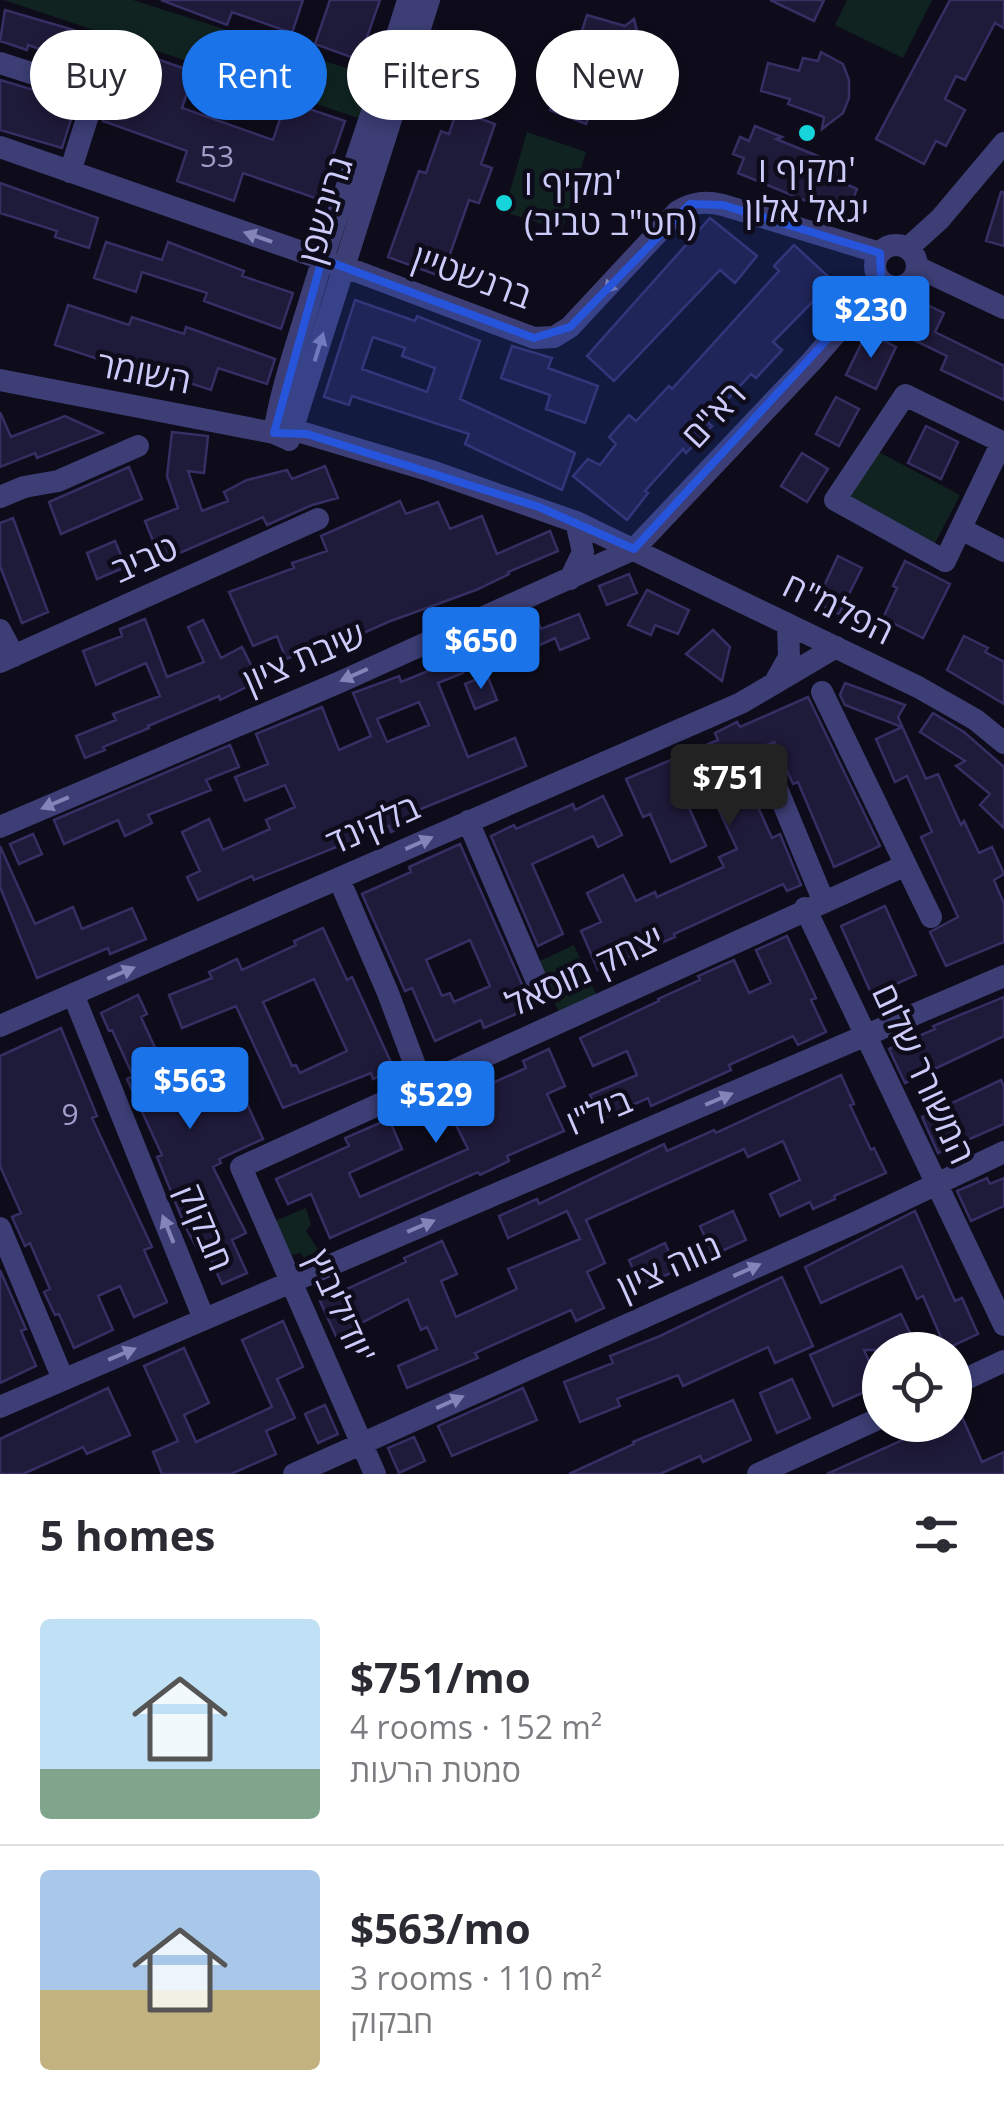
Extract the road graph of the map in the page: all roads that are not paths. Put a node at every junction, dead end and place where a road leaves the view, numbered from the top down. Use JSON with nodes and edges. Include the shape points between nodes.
{"nodes":[{"id":1,"x":408,"y":0,"type":"edge"},
{"id":2,"x":429,"y":0,"type":"edge"},
{"id":3,"x":0,"y":63,"type":"edge"},
{"id":4,"x":1004,"y":143,"type":"edge"},
{"id":5,"x":0,"y":148,"type":"edge"},
{"id":6,"x":70,"y":172,"type":"junction"},
{"id":7,"x":880,"y":253,"type":"junction"},
{"id":8,"x":912,"y":258,"type":"junction"},
{"id":9,"x":333,"y":263,"type":"junction"},
{"id":10,"x":881,"y":281,"type":"junction"},
{"id":11,"x":1004,"y":308,"type":"edge"},
{"id":12,"x":0,"y":380,"type":"edge"},
{"id":13,"x":286,"y":434,"type":"junction"},
{"id":14,"x":138,"y":446,"type":"dead end"},
{"id":15,"x":0,"y":498,"type":"edge"},
{"id":16,"x":664,"y":518,"type":"junction"},
{"id":17,"x":318,"y":520,"type":"dead end"},
{"id":18,"x":576,"y":522,"type":"junction"},
{"id":19,"x":961,"y":529,"type":"junction"},
{"id":20,"x":634,"y":549,"type":"junction"},
{"id":21,"x":1004,"y":551,"type":"edge"},
{"id":22,"x":676,"y":570,"type":"junction"},
{"id":23,"x":570,"y":579,"type":"junction"},
{"id":24,"x":788,"y":624,"type":"junction"},
{"id":25,"x":0,"y":630,"type":"edge"},
{"id":26,"x":836,"y":647,"type":"junction"},
{"id":27,"x":7,"y":659,"type":"edge"},
{"id":28,"x":773,"y":685,"type":"junction"},
{"id":29,"x":822,"y":692,"type":"dead end"},
{"id":30,"x":1004,"y":742,"type":"edge"},
{"id":31,"x":771,"y":774,"type":"dead end"},
{"id":32,"x":468,"y":821,"type":"junction"},
{"id":33,"x":0,"y":826,"type":"edge"},
{"id":34,"x":904,"y":866,"type":"junction"},
{"id":35,"x":338,"y":879,"type":"junction"},
{"id":36,"x":814,"y":904,"type":"junction"},
{"id":37,"x":931,"y":916,"type":"dead end"},
{"id":38,"x":1004,"y":976,"type":"edge"},
{"id":39,"x":538,"y":984,"type":"dead end"},
{"id":40,"x":73,"y":994,"type":"junction"},
{"id":41,"x":0,"y":1026,"type":"edge"},
{"id":42,"x":866,"y":1036,"type":"junction"},
{"id":43,"x":422,"y":1084,"type":"junction"},
{"id":44,"x":1004,"y":1152,"type":"edge"},
{"id":45,"x":241,"y":1167,"type":"joint"},
{"id":46,"x":937,"y":1185,"type":"junction"},
{"id":47,"x":0,"y":1228,"type":"edge"},
{"id":48,"x":291,"y":1282,"type":"junction"},
{"id":49,"x":204,"y":1319,"type":"junction"},
{"id":50,"x":1004,"y":1325,"type":"edge"},
{"id":51,"x":1004,"y":1362,"type":"edge"},
{"id":52,"x":972,"y":1376,"type":"edge"},
{"id":53,"x":64,"y":1380,"type":"junction"},
{"id":54,"x":0,"y":1406,"type":"edge"},
{"id":55,"x":862,"y":1426,"type":"edge"},
{"id":56,"x":361,"y":1442,"type":"junction"},
{"id":57,"x":294,"y":1474,"type":"edge"},
{"id":58,"x":375,"y":1474,"type":"edge"},
{"id":59,"x":758,"y":1474,"type":"edge"}],
"edges":[{"from":1,"to":9,"type":"street","name":"גרינשפן"},
{"from":2,"to":9,"type":"street","name":"גרינשפן"},
{"from":3,"to":6,"type":"street","via":[[90,92]]},
{"from":4,"to":8,"type":"street"},
{"from":5,"to":6,"type":"street","name":"ברנשטיין"},
{"from":9,"to":6,"type":"street","name":"ברנשטיין","one_way":true},
{"from":7,"to":8,"type":"street","via":[[890,246]]},
{"from":7,"to":9,"type":"street","name":"ברנשטיין","one_way":true,"via":[[723,204],[690,204],[570,328],[534,338]]},
{"from":7,"to":10,"type":"street"},
{"from":8,"to":10,"type":"street","via":[[912,280],[900,287]]},
{"from":8,"to":11,"type":"street"},
{"from":9,"to":13,"type":"street","name":"גרינשפן"},
{"from":10,"to":16,"type":"street","name":"רא\"ם"},
{"from":12,"to":13,"type":"street","name":"השומר"},
{"from":13,"to":18,"type":"street","name":"השומר","via":[[304,447],[431,472]]},
{"from":14,"to":15,"type":"street","via":[[58,482]]},
{"from":16,"to":20,"type":"street","name":"רא\"ם"},
{"from":16,"to":22,"type":"street"},
{"from":17,"to":27,"type":"street","name":"טביב"},
{"from":18,"to":20,"type":"street","name":"השומר"},
{"from":18,"to":23,"type":"street","via":[[582,552]]},
{"from":19,"to":19,"type":"street","via":[[1002,442],[905,394],[835,500],[945,561]]},
{"from":19,"to":21,"type":"street"},
{"from":20,"to":22,"type":"street","name":"הפלמ\"ח"},
{"from":20,"to":23,"type":"street","name":"שיבת ציון"},
{"from":22,"to":24,"type":"street","name":"הפלמ\"ח"},
{"from":23,"to":33,"type":"street","name":"שיבת ציון","one_way":true},
{"from":24,"to":26,"type":"street","name":"הפלמ\"ח"},
{"from":24,"to":28,"type":"street","via":[[790,657]]},
{"from":25,"to":27,"type":"street"},
{"from":26,"to":28,"type":"street","name":"בלקינד"},
{"from":26,"to":30,"type":"street","name":"הפלמ\"ח","via":[[918,687]]},
{"from":28,"to":32,"type":"street","name":"בלקינד"},
{"from":29,"to":34,"type":"street"},
{"from":31,"to":36,"type":"street","name":"המשורר שלום"},
{"from":35,"to":32,"type":"street","name":"בלקינד","one_way":true},
{"from":32,"to":39,"type":"street"},
{"from":34,"to":36,"type":"street","name":"יצחק מוסאל"},
{"from":34,"to":37,"type":"street"},
{"from":40,"to":35,"type":"street","name":"בלקינד","one_way":true},
{"from":35,"to":43,"type":"street"},
{"from":36,"to":42,"type":"street","name":"המשורר שלום"},
{"from":36,"to":43,"type":"street","name":"יצחק מוסאל"},
{"from":38,"to":42,"type":"street","name":"ביל\"ו"},
{"from":40,"to":41,"type":"street","name":"בלקינד"},
{"from":49,"to":40,"type":"street","name":"חבקוק","one_way":true},
{"from":42,"to":46,"type":"street","name":"המשורר שלום"},
{"from":48,"to":42,"type":"street","name":"ביל\"ו","one_way":true},
{"from":43,"to":45,"type":"street","name":"יצחק מוסאל"},
{"from":44,"to":46,"type":"street","name":"נווה ציון"},
{"from":45,"to":48,"type":"street","name":"יודיליביץ'"},
{"from":46,"to":50,"type":"street","name":"המשורר שלום"},
{"from":56,"to":46,"type":"street","name":"נווה ציון","one_way":true},
{"from":47,"to":53,"type":"street"},
{"from":48,"to":49,"type":"street","name":"ביל\"ו"},
{"from":48,"to":56,"type":"street","name":"יודיליביץ'"},
{"from":53,"to":49,"type":"street","name":"ביל\"ו","one_way":true},
{"from":51,"to":52,"type":"street"},
{"from":53,"to":54,"type":"street","name":"ביל\"ו"},
{"from":55,"to":59,"type":"street"},
{"from":56,"to":57,"type":"street","name":"נווה ציון"},
{"from":56,"to":58,"type":"street","name":"יודיליביץ'"}]}
